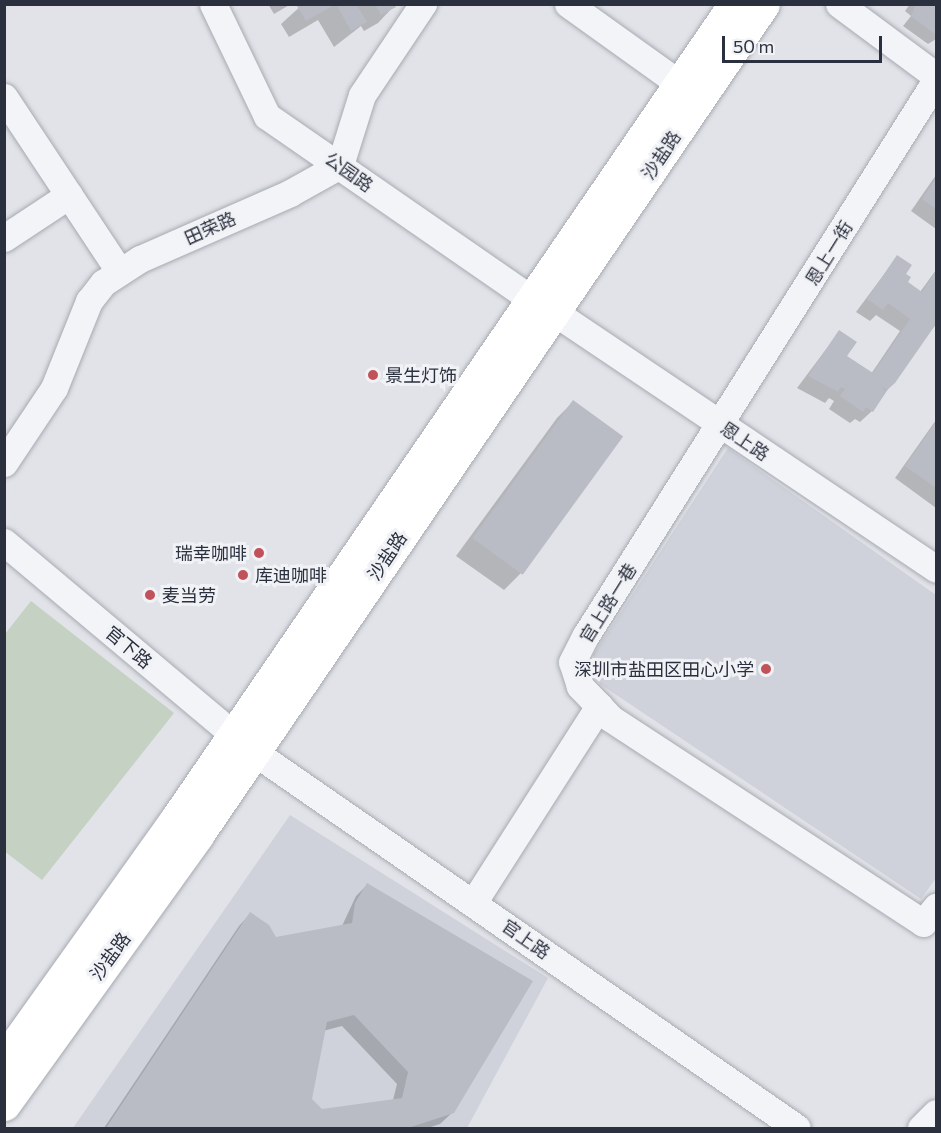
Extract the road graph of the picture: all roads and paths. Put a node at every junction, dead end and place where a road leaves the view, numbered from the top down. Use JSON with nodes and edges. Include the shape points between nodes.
{"nodes":[{"id":1,"x":213,"y":4,"type":"edge"},
{"id":2,"x":423,"y":4,"type":"edge"},
{"id":3,"x":568,"y":4,"type":"edge"},
{"id":4,"x":735,"y":4,"type":"edge"},
{"id":5,"x":764,"y":4,"type":"edge"},
{"id":6,"x":839,"y":4,"type":"edge"},
{"id":7,"x":936,"y":78,"type":"edge"},
{"id":8,"x":681,"y":85,"type":"junction"},
{"id":9,"x":4,"y":97,"type":"edge"},
{"id":10,"x":340,"y":165,"type":"junction"},
{"id":11,"x":69,"y":195,"type":"junction"},
{"id":12,"x":4,"y":238,"type":"edge"},
{"id":13,"x":119,"y":271,"type":"junction"},
{"id":14,"x":543,"y":306,"type":"junction"},
{"id":15,"x":720,"y":424,"type":"junction"},
{"id":16,"x":4,"y":463,"type":"edge"},
{"id":17,"x":4,"y":542,"type":"edge"},
{"id":18,"x":936,"y":569,"type":"edge"},
{"id":19,"x":599,"y":706,"type":"junction"},
{"id":20,"x":244,"y":744,"type":"junction"},
{"id":21,"x":473,"y":903,"type":"junction"},
{"id":22,"x":936,"y":907,"type":"edge"},
{"id":23,"x":4,"y":1061,"type":"edge"},
{"id":24,"x":4,"y":1104,"type":"edge"},
{"id":25,"x":936,"y":1113,"type":"edge"},
{"id":26,"x":797,"y":1128,"type":"edge"},
{"id":27,"x":921,"y":1128,"type":"edge"}],
"edges":[{"from":1,"to":10,"type":"street","name":"公园路","via":[[267,116]]},
{"from":2,"to":10,"type":"street","via":[[362,95]]},
{"from":3,"to":8,"type":"street"},
{"from":4,"to":8,"type":"main road","name":"沙盐路"},
{"from":5,"to":14,"type":"main road","name":"沙盐路"},
{"from":6,"to":7,"type":"street"},
{"from":7,"to":15,"type":"street","name":"恩上一街"},
{"from":8,"to":14,"type":"main road","name":"沙盐路"},
{"from":9,"to":11,"type":"street"},
{"from":10,"to":13,"type":"street","name":"田荣路","via":[[313,182]]},
{"from":10,"to":14,"type":"street","name":"公园路"},
{"from":11,"to":12,"type":"street"},
{"from":11,"to":13,"type":"street"},
{"from":13,"to":16,"type":"street","name":"田荣路","via":[[89,301],[54,388]]},
{"from":14,"to":15,"type":"street","name":"恩上路"},
{"from":14,"to":20,"type":"main road","name":"沙盐路"},
{"from":15,"to":18,"type":"street","name":"恩上路"},
{"from":15,"to":19,"type":"street","name":"官上路一巷","via":[[572,662],[580,686]]},
{"from":17,"to":20,"type":"street","name":"官下路"},
{"from":19,"to":21,"type":"street"},
{"from":19,"to":22,"type":"street","via":[[610,718],[923,923]]},
{"from":20,"to":21,"type":"street","name":"官上路"},
{"from":20,"to":23,"type":"main road","name":"沙盐路"},
{"from":20,"to":24,"type":"main road","name":"沙盐路"},
{"from":21,"to":26,"type":"street","name":"官上路"},
{"from":25,"to":27,"type":"street"}]}
